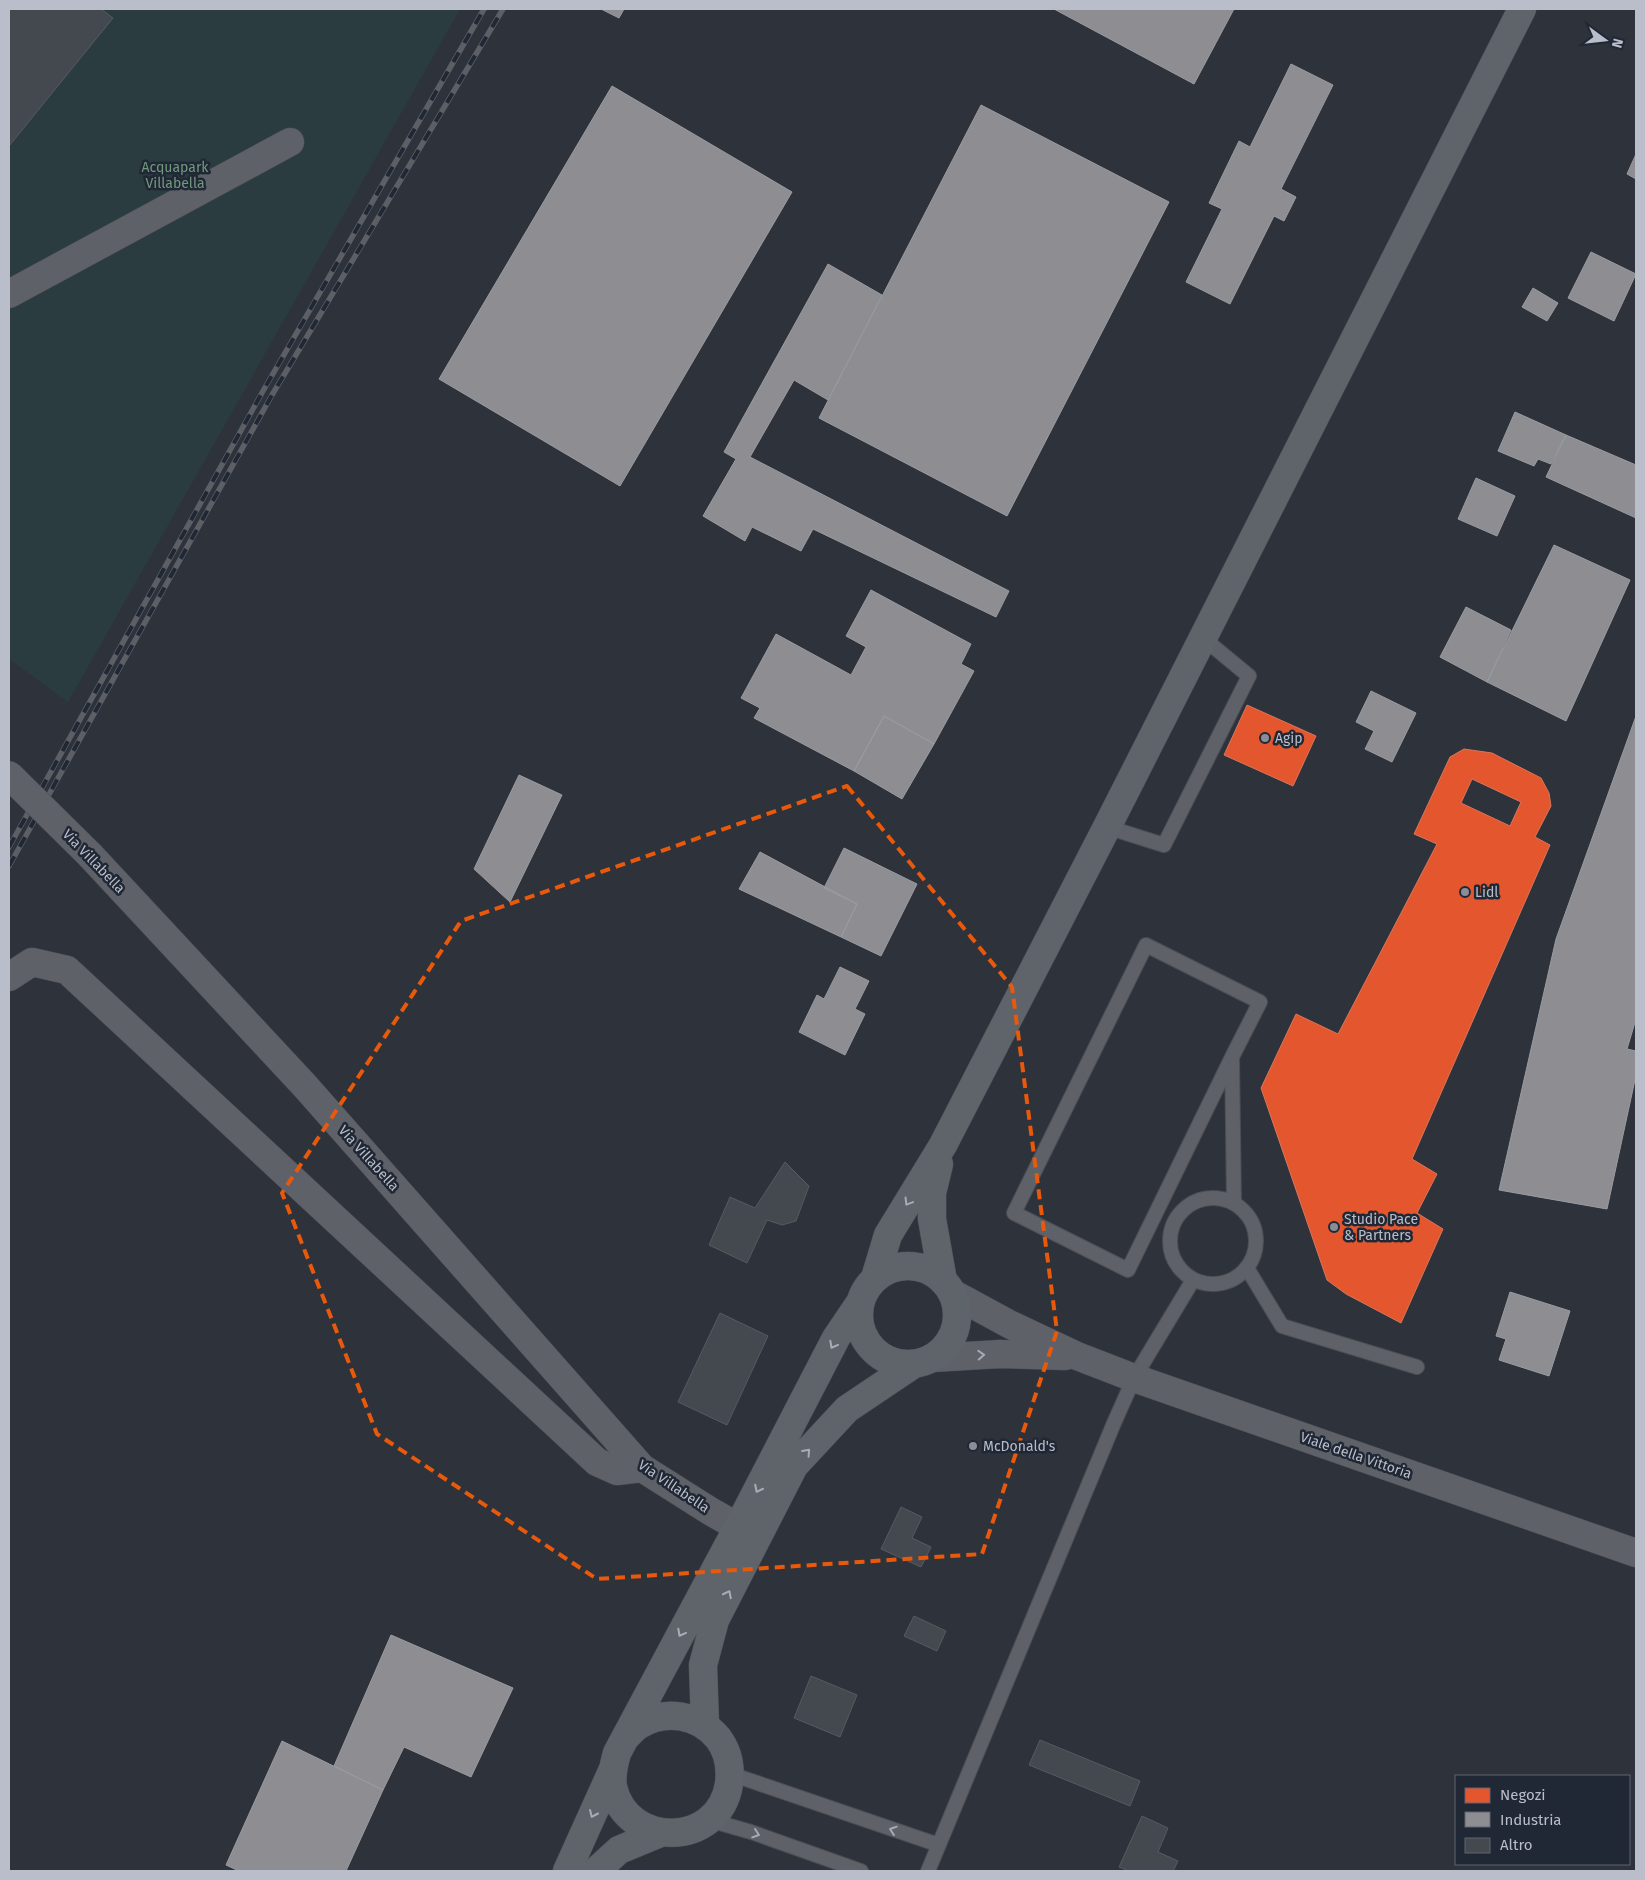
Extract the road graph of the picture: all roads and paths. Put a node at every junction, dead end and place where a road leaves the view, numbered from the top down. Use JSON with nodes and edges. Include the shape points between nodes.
{"nodes":[{"id":1,"x":1522,"y":9,"type":"edge"},
{"id":2,"x":290,"y":142,"type":"dead end"},
{"id":3,"x":9,"y":294,"type":"edge"},
{"id":4,"x":1203,"y":638,"type":"junction"},
{"id":5,"x":9,"y":775,"type":"edge"},
{"id":6,"x":1107,"y":827,"type":"junction"},
{"id":7,"x":9,"y":977,"type":"edge"},
{"id":8,"x":1232,"y":1057,"type":"junction"},
{"id":9,"x":943,"y":1146,"type":"junction"},
{"id":10,"x":1234,"y":1204,"type":"junction"},
{"id":11,"x":1147,"y":1230,"type":"junction"},
{"id":12,"x":1170,"y":1242,"type":"junction"},
{"id":13,"x":1247,"y":1268,"type":"junction"},
{"id":14,"x":875,"y":1278,"type":"junction"},
{"id":15,"x":1193,"y":1280,"type":"junction"},
{"id":16,"x":948,"y":1287,"type":"junction"},
{"id":17,"x":860,"y":1304,"type":"junction"},
{"id":18,"x":1077,"y":1356,"type":"junction"},
{"id":19,"x":923,"y":1361,"type":"junction"},
{"id":20,"x":1417,"y":1367,"type":"dead end"},
{"id":21,"x":1134,"y":1378,"type":"junction"},
{"id":22,"x":642,"y":1468,"type":"junction"},
{"id":23,"x":738,"y":1526,"type":"junction"},
{"id":24,"x":1636,"y":1553,"type":"edge"},
{"id":25,"x":704,"y":1726,"type":"junction"},
{"id":26,"x":625,"y":1738,"type":"junction"},
{"id":27,"x":613,"y":1769,"type":"junction"},
{"id":28,"x":731,"y":1774,"type":"junction"},
{"id":29,"x":709,"y":1820,"type":"junction"},
{"id":30,"x":660,"y":1833,"type":"junction"},
{"id":31,"x":939,"y":1845,"type":"junction"},
{"id":32,"x":567,"y":1871,"type":"edge"},
{"id":33,"x":596,"y":1871,"type":"edge"},
{"id":34,"x":861,"y":1871,"type":"edge"},
{"id":35,"x":928,"y":1871,"type":"edge"}],
"edges":[{"from":1,"to":4,"type":"main road"},
{"from":2,"to":3,"type":"street"},
{"from":4,"to":6,"type":"main road"},
{"from":4,"to":6,"type":"lane","via":[[1249,676],[1164,845]]},
{"from":5,"to":22,"type":"street","name":"Via Villabella","bridge":true,"via":[[90,855],[305,1086]]},
{"from":6,"to":9,"type":"main road"},
{"from":7,"to":22,"type":"street","via":[[32,962],[67,970],[597,1462],[617,1471]]},
{"from":8,"to":10,"type":"lane"},
{"from":8,"to":11,"type":"lane"},
{"from":8,"to":11,"type":"lane","via":[[1260,1002],[1146,945],[1014,1213],[1128,1270]]},
{"from":9,"to":14,"type":"main road","one_way":true,"via":[[888,1235]]},
{"from":9,"to":16,"type":"main road","via":[[932,1193],[932,1220]]},
{"from":10,"to":12,"type":"lane","via":[[1220,1199],[1205,1199],[1191,1204],[1180,1214]]},
{"from":10,"to":13,"type":"lane","via":[[1254,1225],[1254,1255]]},
{"from":11,"to":12,"type":"lane"},
{"from":12,"to":15,"type":"lane","via":[[1177,1264]]},
{"from":13,"to":15,"type":"lane","via":[[1222,1284]]},
{"from":13,"to":20,"type":"lane","via":[[1282,1326]]},
{"from":14,"to":16,"type":"main road","via":[[902,1266],[917,1267],[932,1272]]},
{"from":14,"to":17,"type":"main road"},
{"from":15,"to":21,"type":"lane"},
{"from":16,"to":18,"type":"street","name":"Viale della Vittoria","via":[[1009,1324]]},
{"from":16,"to":19,"type":"main road","via":[[956,1307],[952,1336],[944,1348]]},
{"from":17,"to":19,"type":"main road","via":[[858,1318],[861,1331],[876,1353],[900,1364]]},
{"from":17,"to":23,"type":"main road","one_way":true,"via":[[836,1338]]},
{"from":19,"to":18,"type":"street","name":"Viale della Vittoria","one_way":true,"via":[[1000,1354]]},
{"from":18,"to":21,"type":"street","name":"Viale della Vittoria"},
{"from":25,"to":19,"type":"main road","one_way":true,"via":[[703,1665],[715,1620],[794,1466],[847,1409]]},
{"from":21,"to":24,"type":"street","name":"Viale della Vittoria"},
{"from":21,"to":31,"type":"lane"},
{"from":22,"to":23,"type":"street","name":"Via Villabella"},
{"from":23,"to":26,"type":"main road","one_way":true},
{"from":25,"to":26,"type":"main road","via":[[688,1718],[654,1718]]},
{"from":25,"to":28,"type":"main road","via":[[718,1738],[727,1755]]},
{"from":26,"to":27,"type":"main road","via":[[616,1753]]},
{"from":27,"to":30,"type":"main road","via":[[613,1786],[630,1817]]},
{"from":27,"to":32,"type":"main road","one_way":true},
{"from":28,"to":29,"type":"main road","via":[[721,1807]]},
{"from":31,"to":28,"type":"lane","one_way":true},
{"from":29,"to":30,"type":"main road","via":[[678,1834]]},
{"from":29,"to":34,"type":"lane","one_way":true},
{"from":30,"to":33,"type":"main road","via":[[619,1850]]},
{"from":31,"to":35,"type":"lane"}]}
